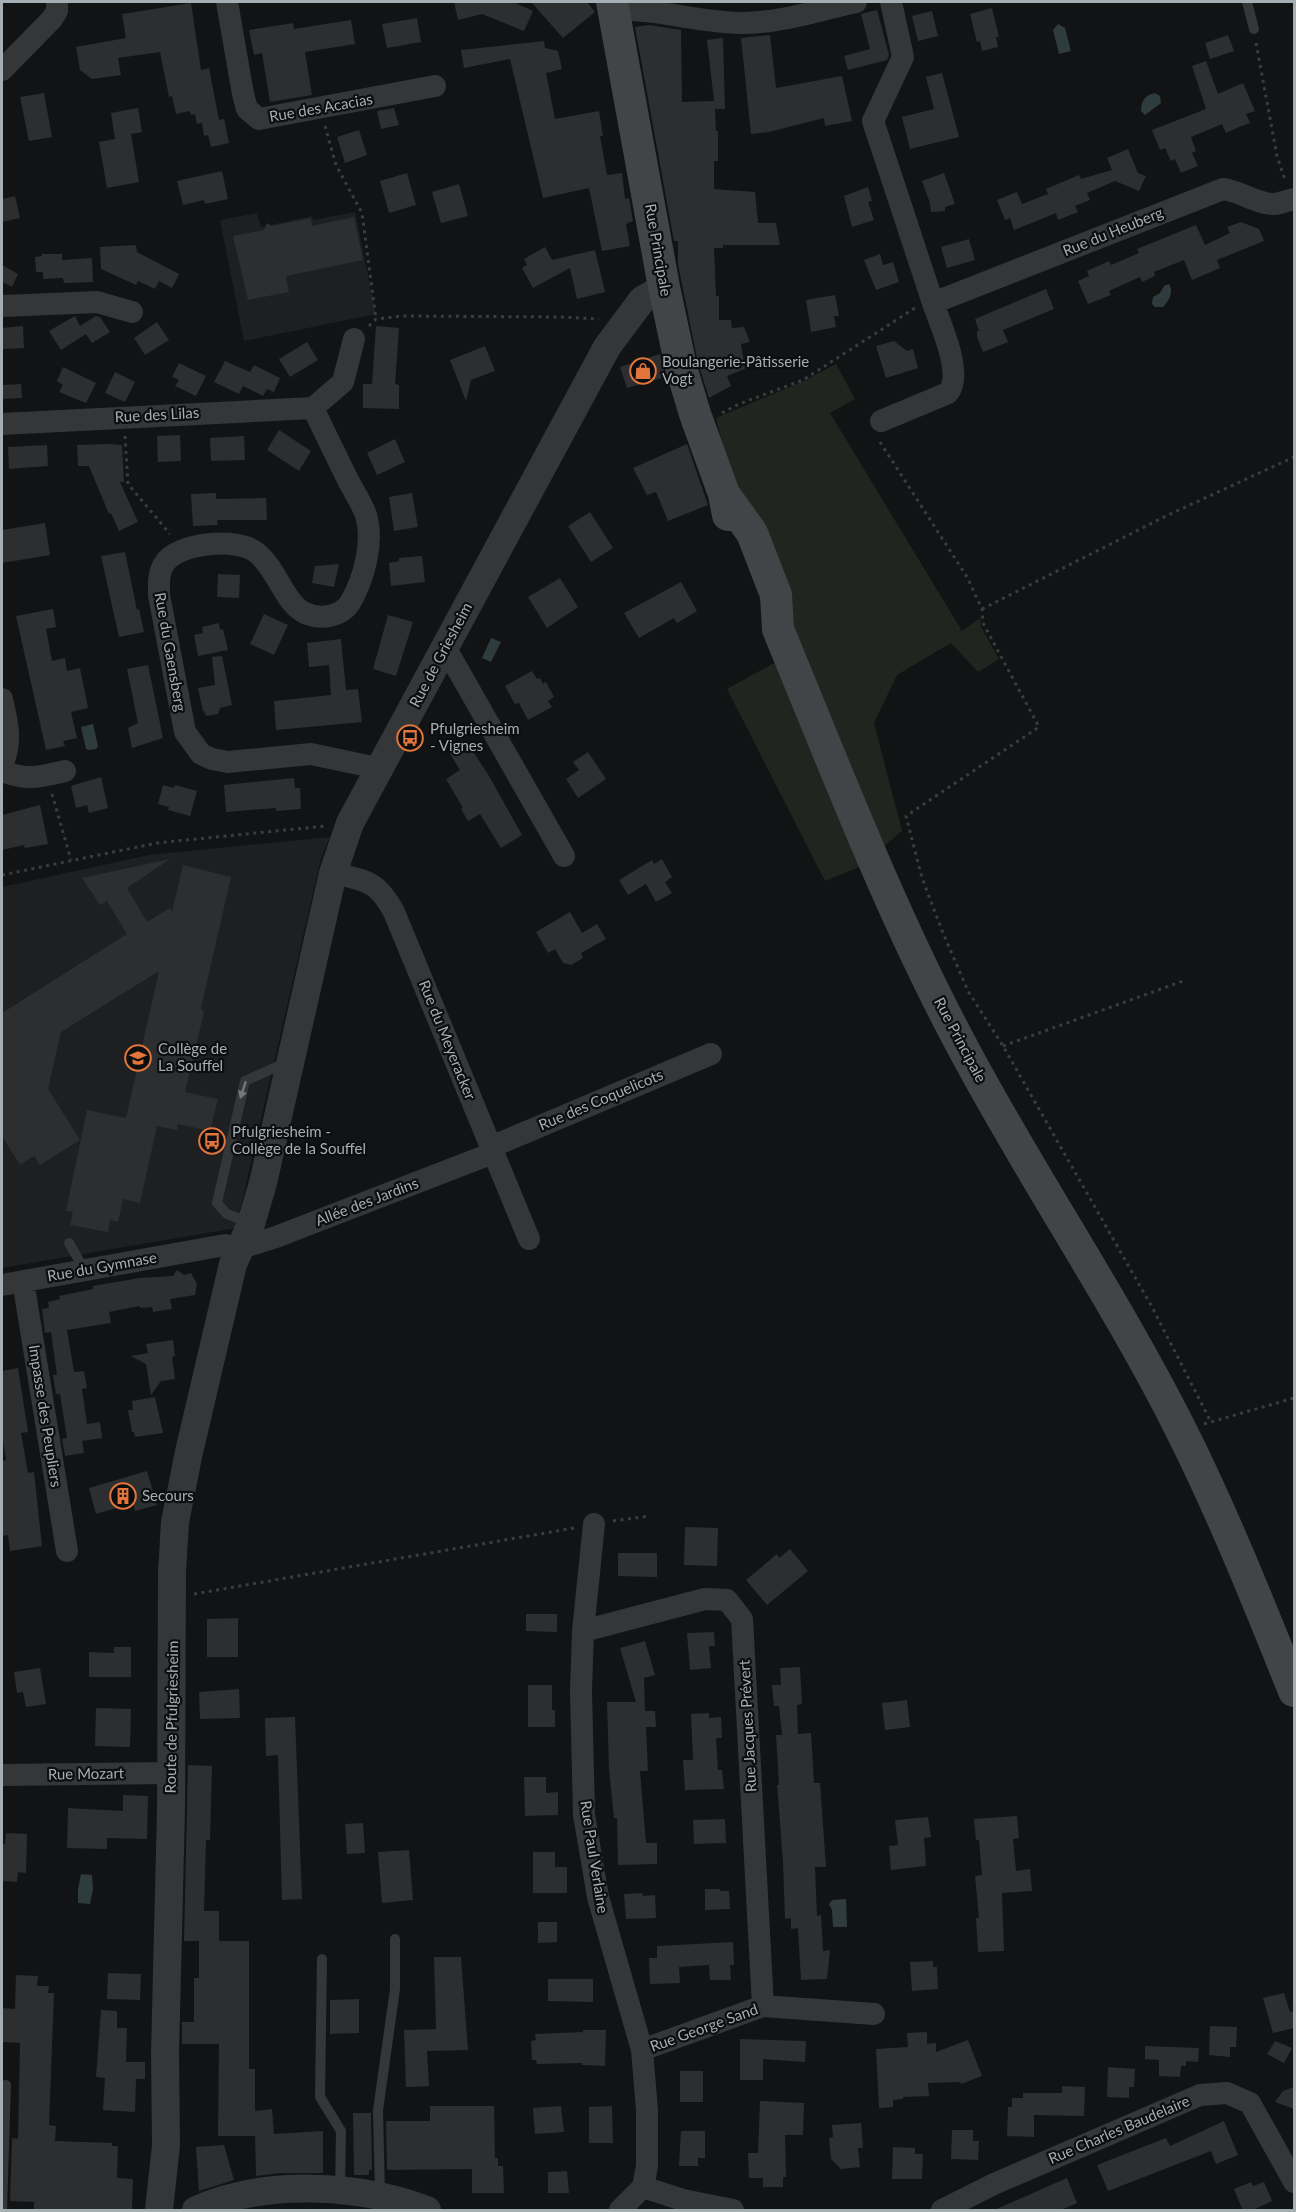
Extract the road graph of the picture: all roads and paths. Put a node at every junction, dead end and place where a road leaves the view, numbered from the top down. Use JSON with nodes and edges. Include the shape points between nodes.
{"nodes":[{"id":1,"x":57,"y":2,"type":"edge"},
{"id":2,"x":227,"y":2,"type":"edge"},
{"id":3,"x":856,"y":2,"type":"edge"},
{"id":4,"x":891,"y":2,"type":"edge"},
{"id":5,"x":1247,"y":2,"type":"edge"},
{"id":6,"x":613,"y":6,"type":"edge"},
{"id":7,"x":1254,"y":29,"type":"joint"},
{"id":8,"x":2,"y":70,"type":"edge"},
{"id":9,"x":435,"y":86,"type":"dead end"},
{"id":10,"x":320,"y":109,"type":"junction"},
{"id":11,"x":1293,"y":204,"type":"edge"},
{"id":12,"x":664,"y":287,"type":"junction"},
{"id":13,"x":933,"y":303,"type":"junction"},
{"id":14,"x":2,"y":306,"type":"edge"},
{"id":15,"x":132,"y":312,"type":"dead end"},
{"id":16,"x":592,"y":319,"type":"dead end"},
{"id":17,"x":354,"y":339,"type":"dead end"},
{"id":18,"x":313,"y":408,"type":"junction"},
{"id":19,"x":124,"y":417,"type":"junction"},
{"id":20,"x":881,"y":421,"type":"joint"},
{"id":21,"x":2,"y":424,"type":"edge"},
{"id":22,"x":699,"y":425,"type":"junction"},
{"id":23,"x":1294,"y":457,"type":"edge"},
{"id":24,"x":182,"y":549,"type":"junction"},
{"id":25,"x":982,"y":609,"type":"junction"},
{"id":26,"x":445,"y":647,"type":"junction"},
{"id":27,"x":2,"y":699,"type":"edge"},
{"id":28,"x":2,"y":766,"type":"edge"},
{"id":29,"x":2,"y":771,"type":"edge"},
{"id":30,"x":378,"y":771,"type":"junction"},
{"id":31,"x":56,"y":773,"type":"joint"},
{"id":32,"x":350,"y":823,"type":"junction"},
{"id":33,"x":564,"y":856,"type":"dead end"},
{"id":34,"x":72,"y":860,"type":"junction"},
{"id":35,"x":333,"y":873,"type":"junction"},
{"id":36,"x":2,"y":875,"type":"edge"},
{"id":37,"x":1186,"y":980,"type":"dead end"},
{"id":38,"x":1003,"y":1046,"type":"junction"},
{"id":39,"x":711,"y":1053,"type":"dead end"},
{"id":40,"x":290,"y":1060,"type":"junction"},
{"id":41,"x":492,"y":1150,"type":"junction"},
{"id":42,"x":247,"y":1235,"type":"junction"},
{"id":43,"x":529,"y":1239,"type":"dead end"},
{"id":44,"x":69,"y":1243,"type":"dead end"},
{"id":45,"x":202,"y":1249,"type":"joint"},
{"id":46,"x":85,"y":1271,"type":"junction"},
{"id":47,"x":12,"y":1283,"type":"edge"},
{"id":48,"x":1294,"y":1398,"type":"edge"},
{"id":49,"x":1196,"y":1427,"type":"junction"},
{"id":50,"x":650,"y":1516,"type":"dead end"},
{"id":51,"x":594,"y":1524,"type":"junction"},
{"id":52,"x":67,"y":1551,"type":"dead end"},
{"id":53,"x":173,"y":1597,"type":"junction"},
{"id":54,"x":583,"y":1631,"type":"junction"},
{"id":55,"x":1294,"y":1691,"type":"edge"},
{"id":56,"x":171,"y":1773,"type":"junction"},
{"id":57,"x":2,"y":1775,"type":"edge"},
{"id":58,"x":395,"y":1940,"type":"dead end"},
{"id":59,"x":321,"y":1959,"type":"dead end"},
{"id":60,"x":764,"y":2006,"type":"junction"},
{"id":61,"x":874,"y":2014,"type":"dead end"},
{"id":62,"x":642,"y":2050,"type":"junction"},
{"id":63,"x":6,"y":2085,"type":"dead end"},
{"id":64,"x":1294,"y":2182,"type":"edge"},
{"id":65,"x":643,"y":2187,"type":"junction"},
{"id":66,"x":340,"y":2190,"type":"junction"},
{"id":67,"x":380,"y":2195,"type":"junction"},
{"id":68,"x":2,"y":2211,"type":"edge"},
{"id":69,"x":159,"y":2211,"type":"edge"},
{"id":70,"x":196,"y":2211,"type":"edge"},
{"id":71,"x":427,"y":2211,"type":"edge"},
{"id":72,"x":620,"y":2211,"type":"edge"},
{"id":73,"x":733,"y":2211,"type":"edge"},
{"id":74,"x":942,"y":2211,"type":"edge"}],
"edges":[{"from":1,"to":8,"type":"street","via":[[57,11],[45,28]]},
{"from":2,"to":10,"type":"street","name":"Rue des Acacias","via":[[247,109],[259,119]]},
{"from":3,"to":6,"type":"street","via":[[762,22],[698,20]]},
{"from":4,"to":13,"type":"street","via":[[903,57],[873,121]]},
{"from":5,"to":7,"type":"lane"},
{"from":6,"to":12,"type":"main road","name":"Rue Principale"},
{"from":7,"to":11,"type":"path","via":[[1276,156]]},
{"from":9,"to":10,"type":"street","name":"Rue des Acacias"},
{"from":10,"to":16,"type":"path","via":[[336,165],[362,213],[376,319]]},
{"from":11,"to":13,"type":"street","name":"Rue du Heuberg","via":[[1262,202],[1223,189]]},
{"from":12,"to":22,"type":"main road","name":"Rue Principale","via":[[681,367]]},
{"from":12,"to":26,"type":"street","name":"Rue de Griesheim","via":[[642,300],[607,347]]},
{"from":13,"to":20,"type":"street","via":[[954,367],[953,387],[948,393]]},
{"from":13,"to":22,"type":"path","via":[[916,307],[803,380],[739,404]]},
{"from":14,"to":15,"type":"street","via":[[97,302]]},
{"from":17,"to":18,"type":"street","via":[[343,382]]},
{"from":18,"to":19,"type":"street","name":"Rue des Lilas"},
{"from":18,"to":24,"type":"street","via":[[366,515],[369,541],[358,589],[346,609],[327,617],[305,613],[291,603],[272,568],[256,551],[235,544]]},
{"from":19,"to":21,"type":"street","name":"Rue des Lilas"},
{"from":19,"to":24,"type":"path","via":[[128,484]]},
{"from":20,"to":25,"type":"path","via":[[874,435],[967,577]]},
{"from":22,"to":49,"type":"main road","name":"Rue Principale","via":[[724,494],[752,533],[776,595],[778,629],[894,911],[963,1049],[1133,1340]]},
{"from":23,"to":25,"type":"path","via":[[1166,516]]},
{"from":24,"to":30,"type":"street","name":"Rue du Gaensberg","via":[[165,561],[159,576],[159,595],[185,732],[193,746],[201,754],[228,762],[311,754]]},
{"from":25,"to":38,"type":"path","via":[[983,623],[1039,727],[906,816],[922,878],[947,943],[968,991]]},
{"from":26,"to":30,"type":"street","name":"Rue de Griesheim"},
{"from":26,"to":33,"type":"street"},
{"from":27,"to":28,"type":"street","via":[[9,727],[8,751]]},
{"from":29,"to":31,"type":"street","via":[[32,779]]},
{"from":30,"to":32,"type":"street","name":"Rue de Griesheim"},
{"from":31,"to":34,"type":"path"},
{"from":32,"to":34,"type":"path","via":[[157,843]]},
{"from":32,"to":35,"type":"street","name":"Rue de Griesheim"},
{"from":34,"to":36,"type":"path"},
{"from":35,"to":40,"type":"street","name":"Rue de Griesheim"},
{"from":35,"to":41,"type":"street","name":"Rue du Meyeracker","via":[[370,882],[385,896]]},
{"from":37,"to":38,"type":"path"},
{"from":38,"to":49,"type":"path","via":[[1152,1306]]},
{"from":39,"to":41,"type":"street","name":"Rue des Coquelicots"},
{"from":40,"to":42,"type":"street","name":"Rue de Griesheim","via":[[263,1183]]},
{"from":40,"to":42,"type":"lane","one_way":true,"via":[[245,1081],[217,1203]]},
{"from":41,"to":42,"type":"street","name":"Allée des Jardins","via":[[276,1237]]},
{"from":41,"to":43,"type":"street","name":"Rue du Meyeracker"},
{"from":42,"to":45,"type":"street","name":"Allée des Jardins","via":[[225,1245]]},
{"from":42,"to":53,"type":"street","name":"Route de Pfulgriesheim","via":[[233,1264],[181,1488],[173,1545]]},
{"from":44,"to":46,"type":"lane"},
{"from":45,"to":46,"type":"street","name":"Rue du Gymnase"},
{"from":46,"to":47,"type":"street","name":"Rue du Gymnase"},
{"from":47,"to":52,"type":"street","name":"Impasse des Peupliers"},
{"from":48,"to":49,"type":"path"},
{"from":49,"to":55,"type":"main road","name":"Rue Principale","via":[[1251,1585]]},
{"from":50,"to":51,"type":"path"},
{"from":51,"to":53,"type":"path"},
{"from":51,"to":54,"type":"street","name":"Rue Paul Verlaine"},
{"from":53,"to":56,"type":"street","name":"Route de Pfulgriesheim"},
{"from":54,"to":60,"type":"street","name":"Rue Jacques Prévert","via":[[705,1599],[727,1600],[742,1619]]},
{"from":54,"to":62,"type":"street","name":"Rue Paul Verlaine","via":[[584,1815],[598,1897]]},
{"from":56,"to":57,"type":"street","name":"Rue Mozart"},
{"from":56,"to":69,"type":"street","name":"Route de Pfulgriesheim","via":[[166,2145]]},
{"from":58,"to":67,"type":"lane","via":[[395,1989],[378,2110]]},
{"from":59,"to":66,"type":"lane","via":[[320,2097],[341,2131]]},
{"from":60,"to":61,"type":"street","name":"Rue George Sand"},
{"from":60,"to":62,"type":"street","name":"Rue George Sand"},
{"from":62,"to":65,"type":"street","name":"Rue Paul Verlaine","via":[[647,2110]]},
{"from":63,"to":68,"type":"lane"},
{"from":64,"to":74,"type":"street","name":"Rue Charles Baudelaire","via":[[1250,2103],[1227,2093],[1200,2095],[994,2184]]},
{"from":65,"to":72,"type":"street"},
{"from":65,"to":73,"type":"street"},
{"from":66,"to":67,"type":"street"},
{"from":66,"to":70,"type":"street","via":[[255,2193]]},
{"from":67,"to":71,"type":"street"}]}
